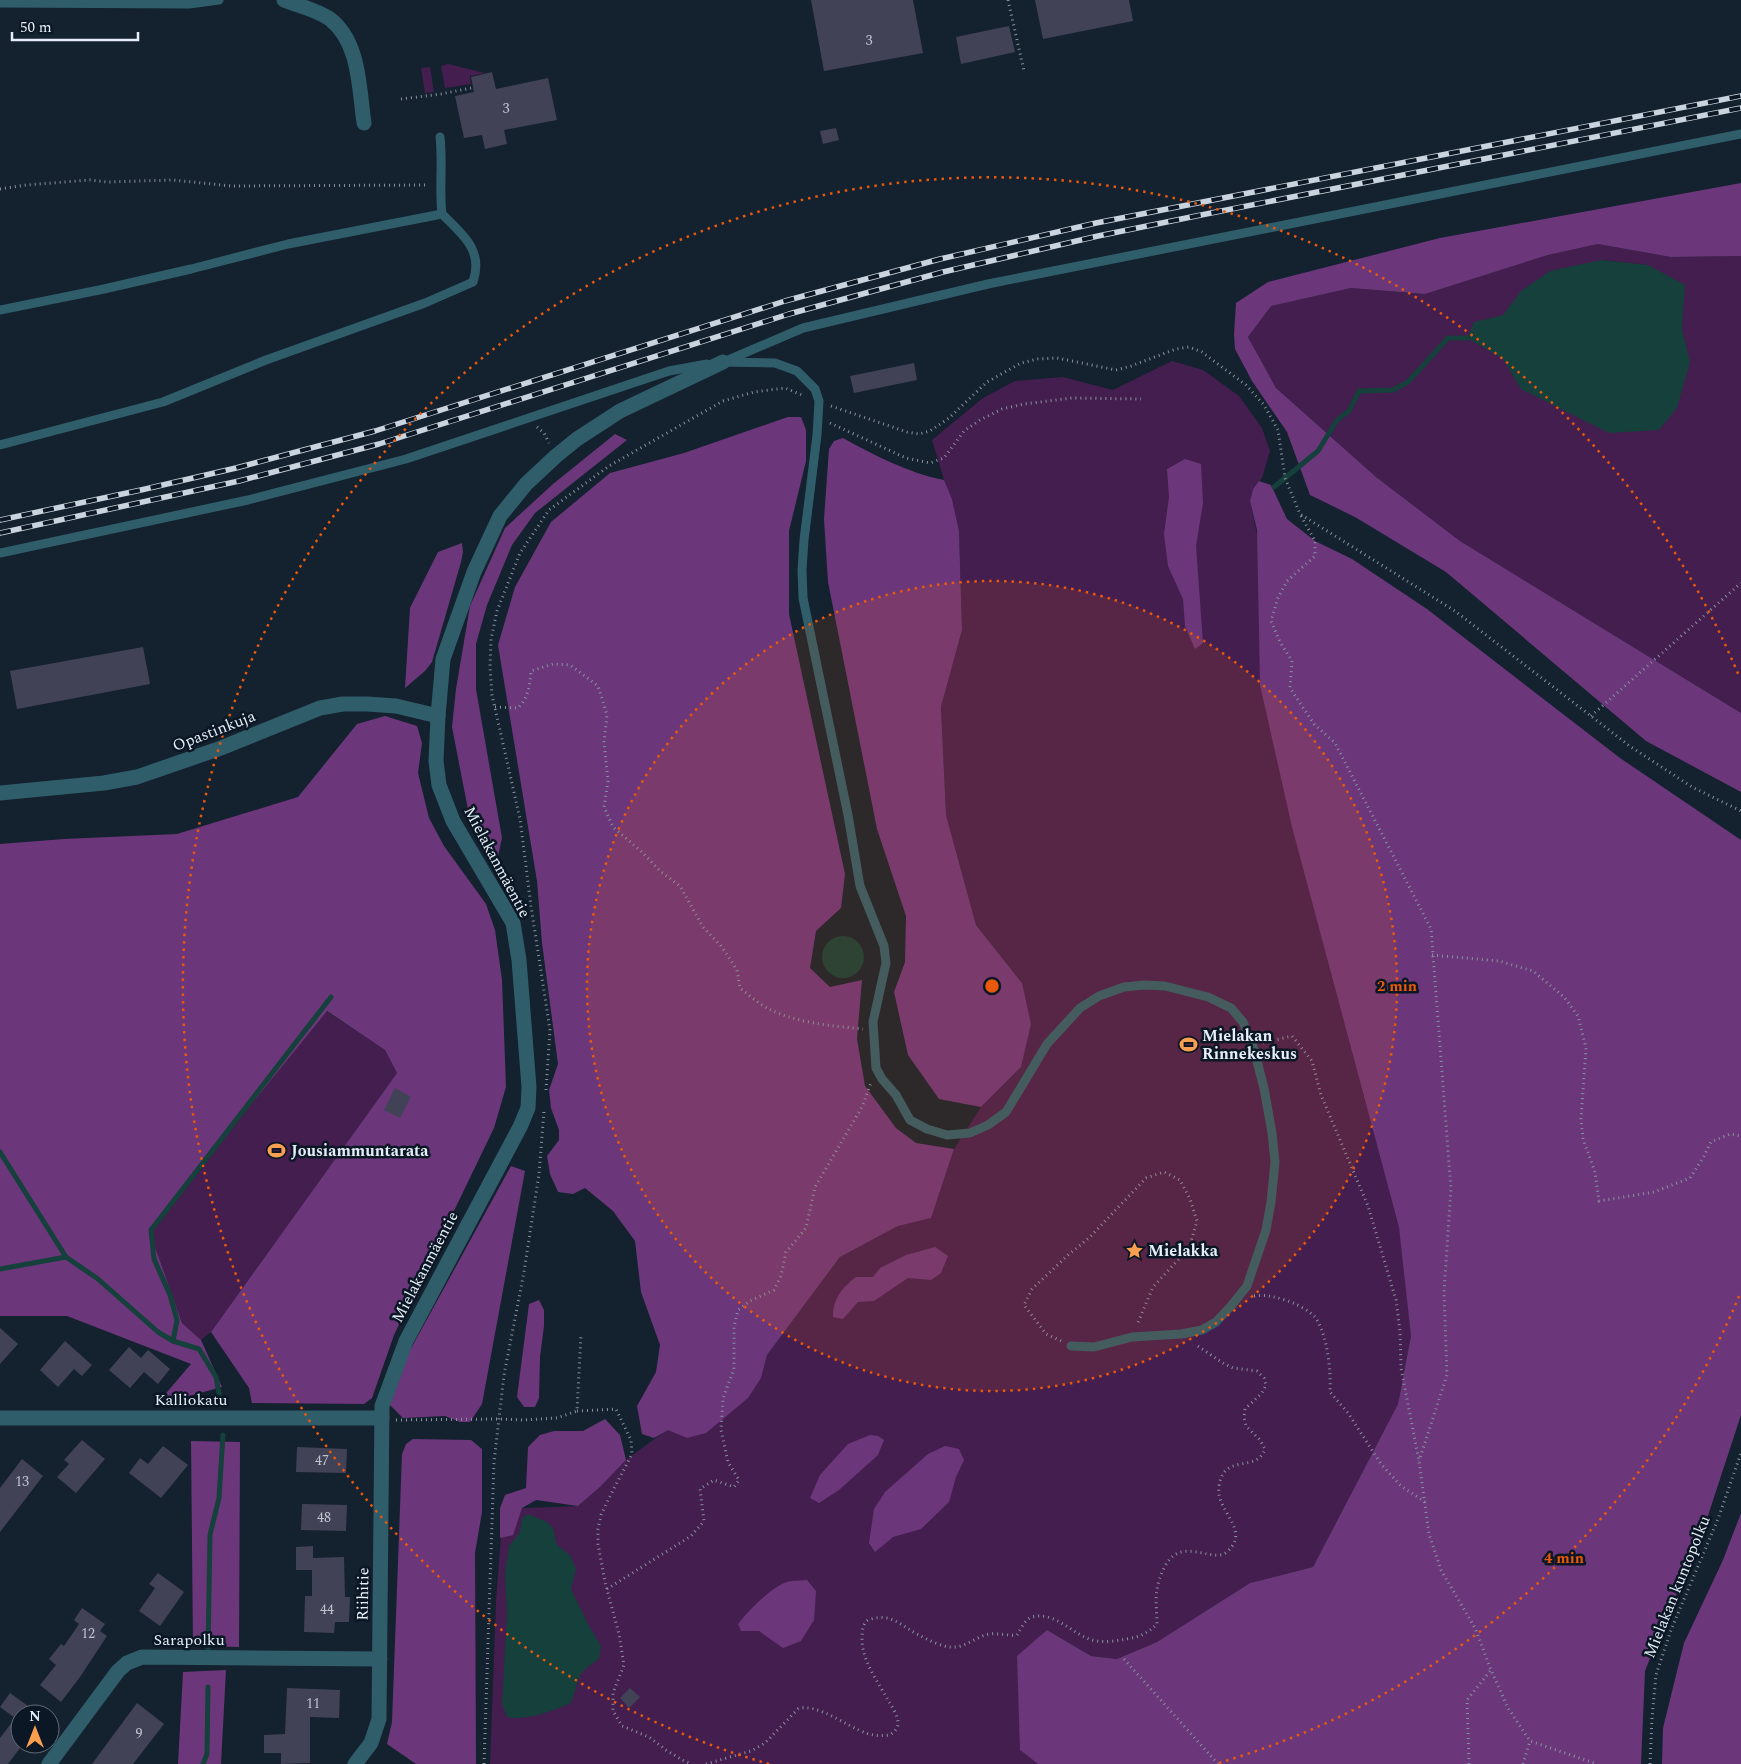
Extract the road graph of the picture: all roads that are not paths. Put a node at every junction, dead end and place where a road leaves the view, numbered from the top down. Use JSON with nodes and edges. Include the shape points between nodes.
{"nodes":[{"id":1,"x":219,"y":0,"type":"edge"},
{"id":2,"x":284,"y":0,"type":"edge"},
{"id":3,"x":0,"y":3,"type":"edge"},
{"id":4,"x":364,"y":123,"type":"dead end"},
{"id":5,"x":1741,"y":134,"type":"edge"},
{"id":6,"x":440,"y":136,"type":"dead end"},
{"id":7,"x":442,"y":214,"type":"junction"},
{"id":8,"x":0,"y":310,"type":"edge"},
{"id":9,"x":723,"y":362,"type":"junction"},
{"id":10,"x":0,"y":445,"type":"edge"},
{"id":11,"x":0,"y":553,"type":"edge"},
{"id":12,"x":438,"y":716,"type":"junction"},
{"id":13,"x":0,"y":793,"type":"edge"},
{"id":14,"x":1071,"y":1346,"type":"road end"},
{"id":15,"x":0,"y":1418,"type":"edge"},
{"id":16,"x":382,"y":1418,"type":"junction"},
{"id":17,"x":380,"y":1659,"type":"junction"},
{"id":18,"x":49,"y":1764,"type":"edge"},
{"id":19,"x":355,"y":1764,"type":"edge"}],
"edges":[{"from":1,"to":3,"type":"lane","via":[[189,4]]},
{"from":2,"to":4,"type":"street","via":[[331,20],[346,39],[355,62]]},
{"from":5,"to":9,"type":"lane","via":[[988,284],[802,328]]},
{"from":6,"to":7,"type":"lane"},
{"from":7,"to":8,"type":"lane","via":[[288,244],[123,285]]},
{"from":7,"to":10,"type":"lane","via":[[466,238],[473,252],[477,271],[473,282],[163,402]]},
{"from":9,"to":11,"type":"lane","via":[[669,371],[406,459],[257,498]]},
{"from":9,"to":12,"type":"street","name":"Mielakanmäentie","via":[[620,411],[577,439],[526,484],[500,516],[474,572],[443,659]]},
{"from":9,"to":14,"type":"lane","via":[[775,362],[797,371],[815,389],[819,401],[804,540],[803,598],[860,886],[884,946],[886,963],[873,1022],[876,1068],[910,1120],[947,1135],[970,1133],[988,1125],[1006,1112],[1047,1044],[1080,1008],[1099,996],[1124,987],[1165,986],[1208,997],[1231,1008],[1243,1022],[1253,1046],[1264,1088],[1275,1162],[1266,1230],[1246,1286],[1216,1322],[1202,1330],[1132,1337],[1094,1347]]},
{"from":12,"to":13,"type":"street","name":"Opastinkuja","via":[[396,706],[367,704],[320,708],[221,748],[137,777]]},
{"from":12,"to":16,"type":"street","name":"Mielakanmäentie","via":[[436,761],[439,785],[453,821],[513,923],[525,1026],[528,1108],[406,1341],[382,1406]]},
{"from":15,"to":16,"type":"street","name":"Kalliokatu"},
{"from":16,"to":17,"type":"street","name":"Riihitie"},
{"from":17,"to":18,"type":"street","name":"Sarapolku","via":[[142,1657],[118,1671]]},
{"from":17,"to":19,"type":"street","name":"Riihitie","via":[[379,1719],[371,1742]]}]}
